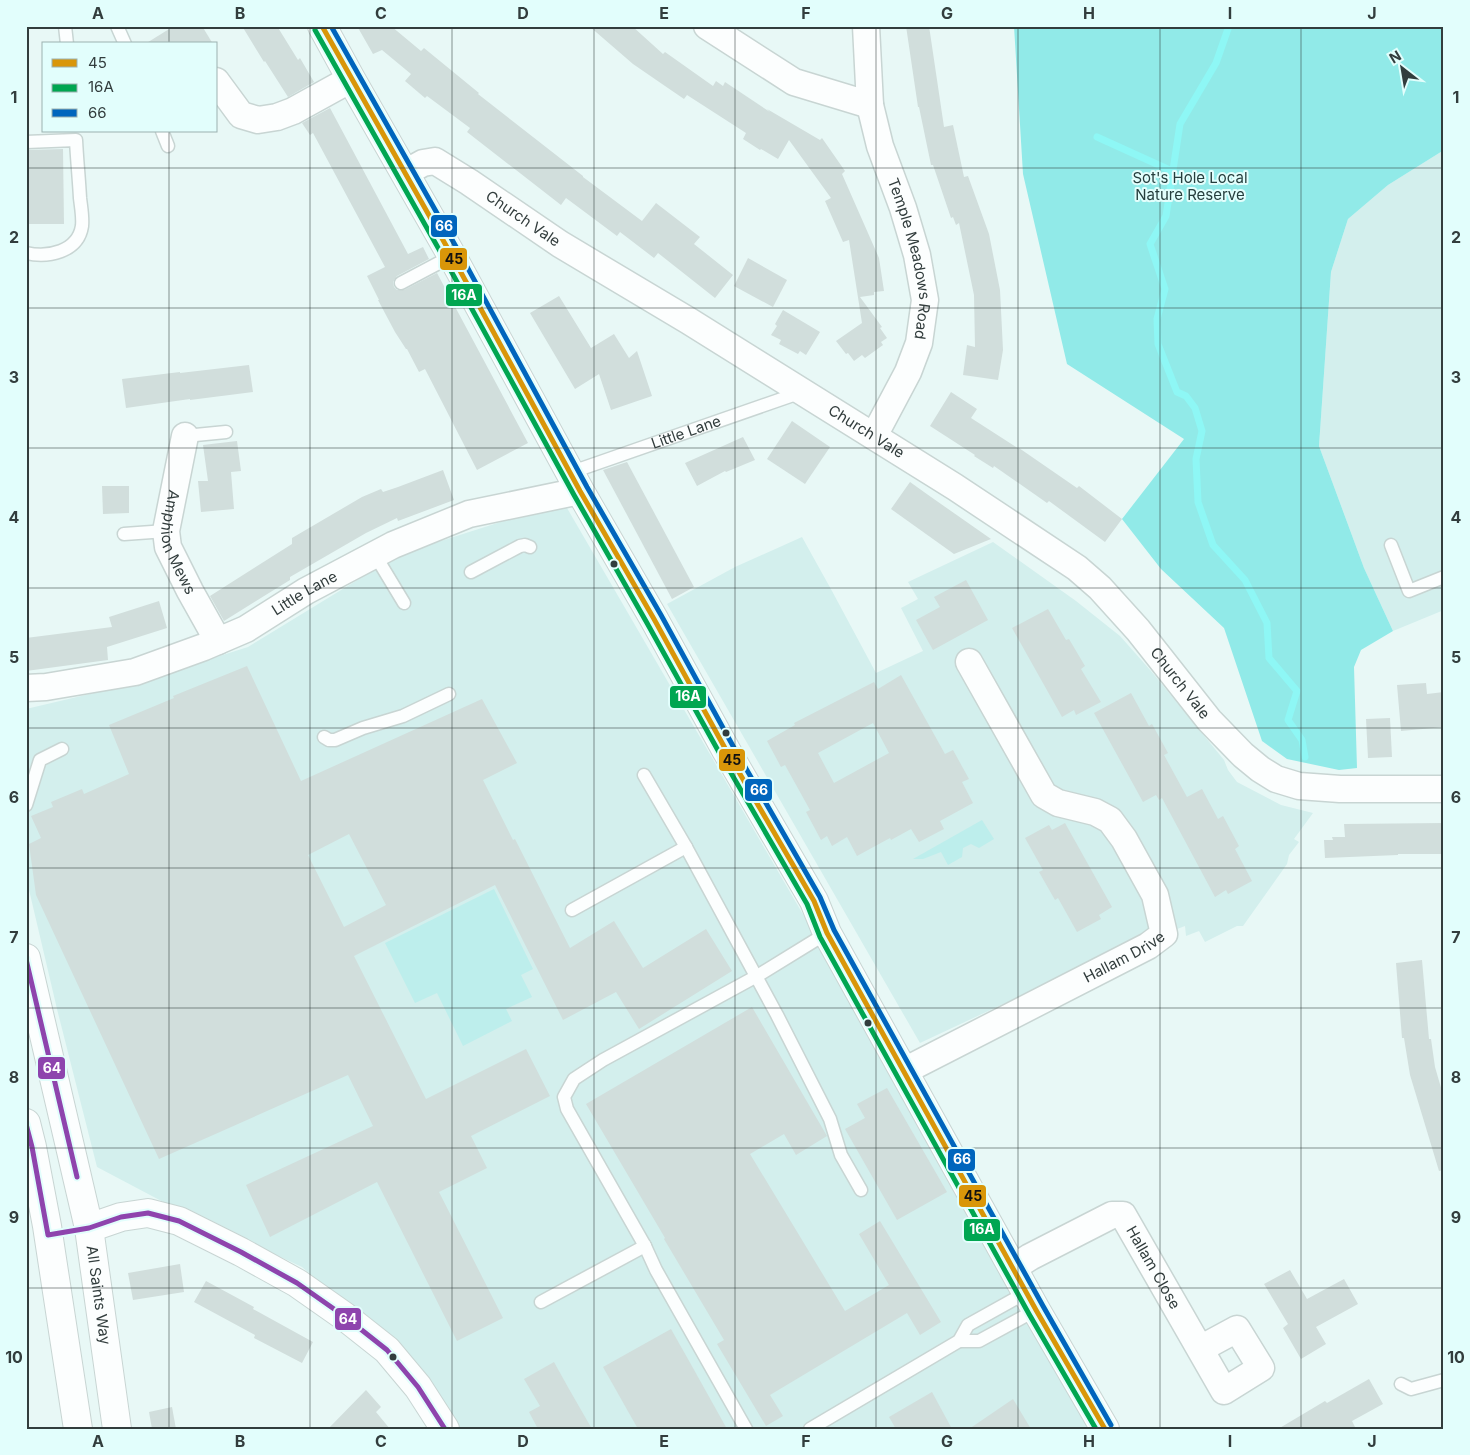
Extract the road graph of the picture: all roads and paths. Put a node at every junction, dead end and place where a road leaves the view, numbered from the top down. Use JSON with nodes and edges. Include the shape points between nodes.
{"nodes":[{"id":1,"x":65,"y":26,"type":"edge"},
{"id":2,"x":117,"y":26,"type":"edge"},
{"id":3,"x":322,"y":26,"type":"edge"},
{"id":4,"x":866,"y":26,"type":"edge"},
{"id":5,"x":715,"y":29,"type":"edge"},
{"id":6,"x":67,"y":42,"type":"edge"},
{"id":7,"x":124,"y":42,"type":"edge"},
{"id":8,"x":351,"y":79,"type":"junction"},
{"id":9,"x":218,"y":84,"type":"edge"},
{"id":10,"x":870,"y":105,"type":"junction"},
{"id":11,"x":162,"y":132,"type":"edge"},
{"id":12,"x":26,"y":142,"type":"edge"},
{"id":13,"x":168,"y":146,"type":"dead end"},
{"id":14,"x":405,"y":173,"type":"junction"},
{"id":15,"x":26,"y":253,"type":"edge"},
{"id":16,"x":452,"y":256,"type":"junction"},
{"id":17,"x":401,"y":282,"type":"dead end"},
{"id":18,"x":802,"y":392,"type":"junction"},
{"id":19,"x":226,"y":432,"type":"dead end"},
{"id":20,"x":185,"y":436,"type":"joint"},
{"id":21,"x":874,"y":436,"type":"junction"},
{"id":22,"x":574,"y":482,"type":"junction"},
{"id":23,"x":166,"y":531,"type":"junction"},
{"id":24,"x":124,"y":534,"type":"dead end"},
{"id":25,"x":1391,"y":545,"type":"dead end"},
{"id":26,"x":530,"y":547,"type":"dead end"},
{"id":27,"x":375,"y":555,"type":"junction"},
{"id":28,"x":470,"y":572,"type":"dead end"},
{"id":29,"x":1444,"y":577,"type":"edge"},
{"id":30,"x":404,"y":603,"type":"dead end"},
{"id":31,"x":218,"y":641,"type":"junction"},
{"id":32,"x":969,"y":662,"type":"dead end"},
{"id":33,"x":26,"y":688,"type":"edge"},
{"id":34,"x":449,"y":694,"type":"dead end"},
{"id":35,"x":324,"y":737,"type":"dead end"},
{"id":36,"x":62,"y":749,"type":"dead end"},
{"id":37,"x":644,"y":775,"type":"dead end"},
{"id":38,"x":1444,"y":790,"type":"edge"},
{"id":39,"x":26,"y":805,"type":"edge"},
{"id":40,"x":686,"y":846,"type":"junction"},
{"id":41,"x":572,"y":910,"type":"dead end"},
{"id":42,"x":827,"y":933,"type":"junction"},
{"id":43,"x":26,"y":958,"type":"edge"},
{"id":44,"x":756,"y":976,"type":"junction"},
{"id":45,"x":904,"y":1071,"type":"junction"},
{"id":46,"x":26,"y":1123,"type":"edge"},
{"id":47,"x":861,"y":1190,"type":"dead end"},
{"id":48,"x":89,"y":1228,"type":"junction"},
{"id":49,"x":48,"y":1236,"type":"junction"},
{"id":50,"x":645,"y":1246,"type":"junction"},
{"id":51,"x":1013,"y":1268,"type":"junction"},
{"id":52,"x":1032,"y":1301,"type":"junction"},
{"id":53,"x":541,"y":1302,"type":"dead end"},
{"id":54,"x":959,"y":1341,"type":"junction"},
{"id":55,"x":1200,"y":1349,"type":"dead end"},
{"id":56,"x":1444,"y":1380,"type":"edge"},
{"id":57,"x":1401,"y":1384,"type":"dead end"},
{"id":58,"x":78,"y":1429,"type":"edge"},
{"id":59,"x":117,"y":1429,"type":"edge"},
{"id":60,"x":446,"y":1429,"type":"edge"},
{"id":61,"x":746,"y":1429,"type":"edge"},
{"id":62,"x":810,"y":1429,"type":"edge"},
{"id":63,"x":1105,"y":1429,"type":"edge"}],
"edges":[{"from":1,"to":6,"type":"lane"},
{"from":2,"to":7,"type":"lane"},
{"from":3,"to":8,"type":"main road"},
{"from":4,"to":10,"type":"street","name":"Temple Meadows Road"},
{"from":5,"to":10,"type":"street","via":[[794,82]]},
{"from":8,"to":9,"type":"street","via":[[293,111],[258,120],[241,115]]},
{"from":8,"to":14,"type":"main road"},
{"from":10,"to":21,"type":"street","name":"Temple Meadows Road","via":[[880,146],[917,255],[924,300],[918,343],[908,372]]},
{"from":11,"to":13,"type":"lane"},
{"from":12,"to":15,"type":"lane","via":[[76,140],[82,226],[74,243],[64,250],[40,255]]},
{"from":14,"to":16,"type":"main road"},
{"from":14,"to":18,"type":"street","name":"Church Vale","via":[[434,161],[560,244]]},
{"from":16,"to":17,"type":"lane"},
{"from":16,"to":22,"type":"main road"},
{"from":18,"to":21,"type":"street","name":"Church Vale"},
{"from":18,"to":22,"type":"lane","name":"Little Lane"},
{"from":19,"to":20,"type":"lane"},
{"from":20,"to":23,"type":"street","name":"Amphion Mews"},
{"from":21,"to":38,"type":"street","name":"Church Vale","via":[[1083,573],[1138,630],[1209,720],[1243,755],[1276,779],[1299,786],[1340,789]]},
{"from":22,"to":27,"type":"street","name":"Little Lane","via":[[469,514]]},
{"from":22,"to":42,"type":"main road","via":[[814,901]]},
{"from":23,"to":24,"type":"lane"},
{"from":23,"to":31,"type":"street","name":"Amphion Mews","via":[[168,548]]},
{"from":25,"to":29,"type":"lane","via":[[1409,591]]},
{"from":26,"to":28,"type":"lane","via":[[520,546]]},
{"from":27,"to":30,"type":"lane"},
{"from":27,"to":31,"type":"street","name":"Little Lane","via":[[306,591],[246,629]]},
{"from":31,"to":33,"type":"street","name":"Little Lane","via":[[135,672]]},
{"from":32,"to":45,"type":"street","name":"Hallam Drive","via":[[1044,795],[1110,820],[1124,839],[1155,895],[1164,934],[1148,946]]},
{"from":34,"to":35,"type":"lane","via":[[403,716],[336,740]]},
{"from":36,"to":39,"type":"lane","via":[[40,760]]},
{"from":37,"to":40,"type":"lane"},
{"from":40,"to":41,"type":"lane"},
{"from":40,"to":44,"type":"lane"},
{"from":42,"to":44,"type":"lane"},
{"from":42,"to":45,"type":"main road"},
{"from":43,"to":48,"type":"main road","name":"All Saints Way"},
{"from":44,"to":47,"type":"lane","via":[[826,1112],[841,1155]]},
{"from":44,"to":50,"type":"lane","via":[[603,1060],[574,1079],[564,1097],[567,1109]]},
{"from":45,"to":51,"type":"main road"},
{"from":46,"to":49,"type":"main road"},
{"from":48,"to":49,"type":"main road"},
{"from":48,"to":59,"type":"main road","name":"All Saints Way"},
{"from":48,"to":60,"type":"main road","via":[[148,1213],[179,1221],[297,1283],[387,1350],[418,1387]]},
{"from":49,"to":58,"type":"main road"},
{"from":50,"to":53,"type":"lane"},
{"from":50,"to":61,"type":"lane"},
{"from":51,"to":52,"type":"main road"},
{"from":51,"to":55,"type":"street","name":"Hallam Close","via":[[1112,1215],[1123,1215]]},
{"from":52,"to":54,"type":"lane","via":[[980,1341]]},
{"from":52,"to":54,"type":"lane","via":[[968,1325]]},
{"from":52,"to":63,"type":"main road"},
{"from":54,"to":62,"type":"lane"},
{"from":56,"to":57,"type":"lane","via":[[1411,1389]]}]}
